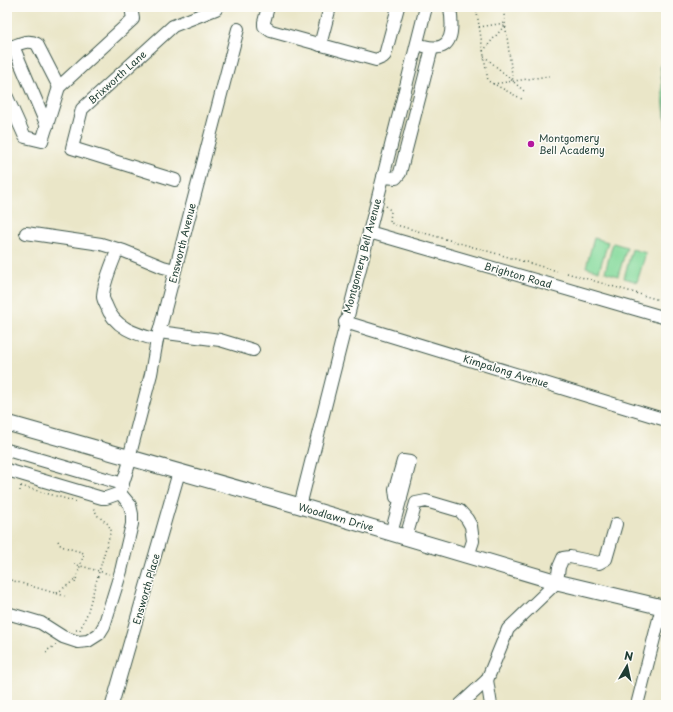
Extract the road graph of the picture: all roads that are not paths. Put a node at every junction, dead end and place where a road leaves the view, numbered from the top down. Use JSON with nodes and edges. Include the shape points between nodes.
{"nodes":[{"id":1,"x":131,"y":7,"type":"edge"},
{"id":2,"x":217,"y":7,"type":"edge"},
{"id":3,"x":268,"y":7,"type":"edge"},
{"id":4,"x":330,"y":7,"type":"edge"},
{"id":5,"x":398,"y":7,"type":"edge"},
{"id":6,"x":426,"y":7,"type":"edge"},
{"id":7,"x":450,"y":10,"type":"edge"},
{"id":8,"x":238,"y":29,"type":"dead end"},
{"id":9,"x":417,"y":44,"type":"junction"},
{"id":10,"x":320,"y":45,"type":"junction"},
{"id":11,"x":10,"y":48,"type":"edge"},
{"id":12,"x":432,"y":48,"type":"junction"},
{"id":13,"x":59,"y":87,"type":"junction"},
{"id":14,"x":7,"y":96,"type":"edge"},
{"id":15,"x":47,"y":126,"type":"junction"},
{"id":16,"x":383,"y":177,"type":"junction"},
{"id":17,"x":175,"y":180,"type":"dead end"},
{"id":18,"x":369,"y":232,"type":"junction"},
{"id":19,"x":26,"y":233,"type":"dead end"},
{"id":20,"x":118,"y":249,"type":"junction"},
{"id":21,"x":175,"y":270,"type":"junction"},
{"id":22,"x":666,"y":318,"type":"edge"},
{"id":23,"x":345,"y":322,"type":"junction"},
{"id":24,"x":158,"y":336,"type":"junction"},
{"id":25,"x":253,"y":350,"type":"dead end"},
{"id":26,"x":666,"y":420,"type":"edge"},
{"id":27,"x":7,"y":423,"type":"edge"},
{"id":28,"x":7,"y":450,"type":"edge"},
{"id":29,"x":130,"y":458,"type":"junction"},
{"id":30,"x":7,"y":470,"type":"edge"},
{"id":31,"x":179,"y":472,"type":"junction"},
{"id":32,"x":121,"y":489,"type":"junction"},
{"id":33,"x":400,"y":499,"type":"dead end"},
{"id":34,"x":300,"y":506,"type":"junction"},
{"id":35,"x":616,"y":524,"type":"dead end"},
{"id":36,"x":391,"y":533,"type":"junction"},
{"id":37,"x":406,"y":537,"type":"junction"},
{"id":38,"x":468,"y":556,"type":"junction"},
{"id":39,"x":557,"y":582,"type":"junction"},
{"id":40,"x":664,"y":607,"type":"edge"},
{"id":41,"x":7,"y":613,"type":"edge"},
{"id":42,"x":487,"y":680,"type":"junction"},
{"id":43,"x":112,"y":705,"type":"edge"},
{"id":44,"x":460,"y":705,"type":"edge"},
{"id":45,"x":491,"y":705,"type":"edge"},
{"id":46,"x":637,"y":705,"type":"edge"}],
"edges":[{"from":1,"to":13,"type":"street","via":[[133,19]]},
{"from":2,"to":17,"type":"street","name":"Brixworth Lane","via":[[173,26],[82,109],[80,115],[72,148]]},
{"from":3,"to":10,"type":"street","via":[[264,22],[267,29]]},
{"from":4,"to":10,"type":"street"},
{"from":5,"to":10,"type":"street","via":[[384,55],[380,59],[370,59]]},
{"from":6,"to":9,"type":"street","name":"Montgomery Bell Avenue"},
{"from":7,"to":12,"type":"street","via":[[452,28],[449,38],[439,48]]},
{"from":8,"to":21,"type":"street","name":"Ensworth Avenue"},
{"from":9,"to":12,"type":"street"},
{"from":9,"to":16,"type":"street","name":"Montgomery Bell Avenue"},
{"from":11,"to":13,"type":"street","via":[[26,41],[37,44]]},
{"from":11,"to":15,"type":"street"},
{"from":12,"to":16,"type":"street","via":[[400,173],[396,178]]},
{"from":13,"to":15,"type":"street"},
{"from":14,"to":15,"type":"street","via":[[25,137],[42,141]]},
{"from":16,"to":18,"type":"street","name":"Montgomery Bell Avenue"},
{"from":18,"to":22,"type":"street","name":"Brighton Road"},
{"from":18,"to":23,"type":"street","name":"Montgomery Bell Avenue"},
{"from":19,"to":20,"type":"street","via":[[101,244]]},
{"from":20,"to":21,"type":"street"},
{"from":20,"to":24,"type":"street","via":[[108,272],[103,297],[109,314],[122,326],[137,334]]},
{"from":21,"to":24,"type":"street","name":"Ensworth Avenue"},
{"from":23,"to":26,"type":"street","name":"Kimpalong Avenue"},
{"from":23,"to":34,"type":"street","name":"Montgomery Bell Avenue"},
{"from":24,"to":25,"type":"street","via":[[220,340]]},
{"from":24,"to":29,"type":"street","name":"Ensworth Avenue"},
{"from":27,"to":29,"type":"main road","name":"Woodlawn Drive"},
{"from":28,"to":32,"type":"street"},
{"from":29,"to":31,"type":"main road","name":"Woodlawn Drive"},
{"from":29,"to":32,"type":"street","name":"Ensworth Avenue"},
{"from":30,"to":32,"type":"street","via":[[102,498]]},
{"from":31,"to":34,"type":"main road","name":"Woodlawn Drive"},
{"from":31,"to":43,"type":"street","name":"Ensworth Place"},
{"from":32,"to":41,"type":"street","via":[[130,505],[132,524],[121,571],[104,626],[99,634],[78,642],[41,623]]},
{"from":33,"to":36,"type":"street"},
{"from":34,"to":36,"type":"main road","name":"Woodlawn Drive"},
{"from":35,"to":39,"type":"street","via":[[606,559],[599,564],[570,557],[563,558]]},
{"from":36,"to":37,"type":"main road","name":"Woodlawn Drive"},
{"from":37,"to":38,"type":"main road","name":"Woodlawn Drive"},
{"from":37,"to":38,"type":"street","via":[[416,503],[426,501],[445,506],[460,511],[471,526],[473,542]]},
{"from":38,"to":39,"type":"main road","name":"Woodlawn Drive"},
{"from":39,"to":40,"type":"main road","name":"Woodlawn Drive"},
{"from":39,"to":42,"type":"street","via":[[508,629]]},
{"from":40,"to":46,"type":"street"},
{"from":42,"to":44,"type":"street"},
{"from":42,"to":45,"type":"street"}]}
